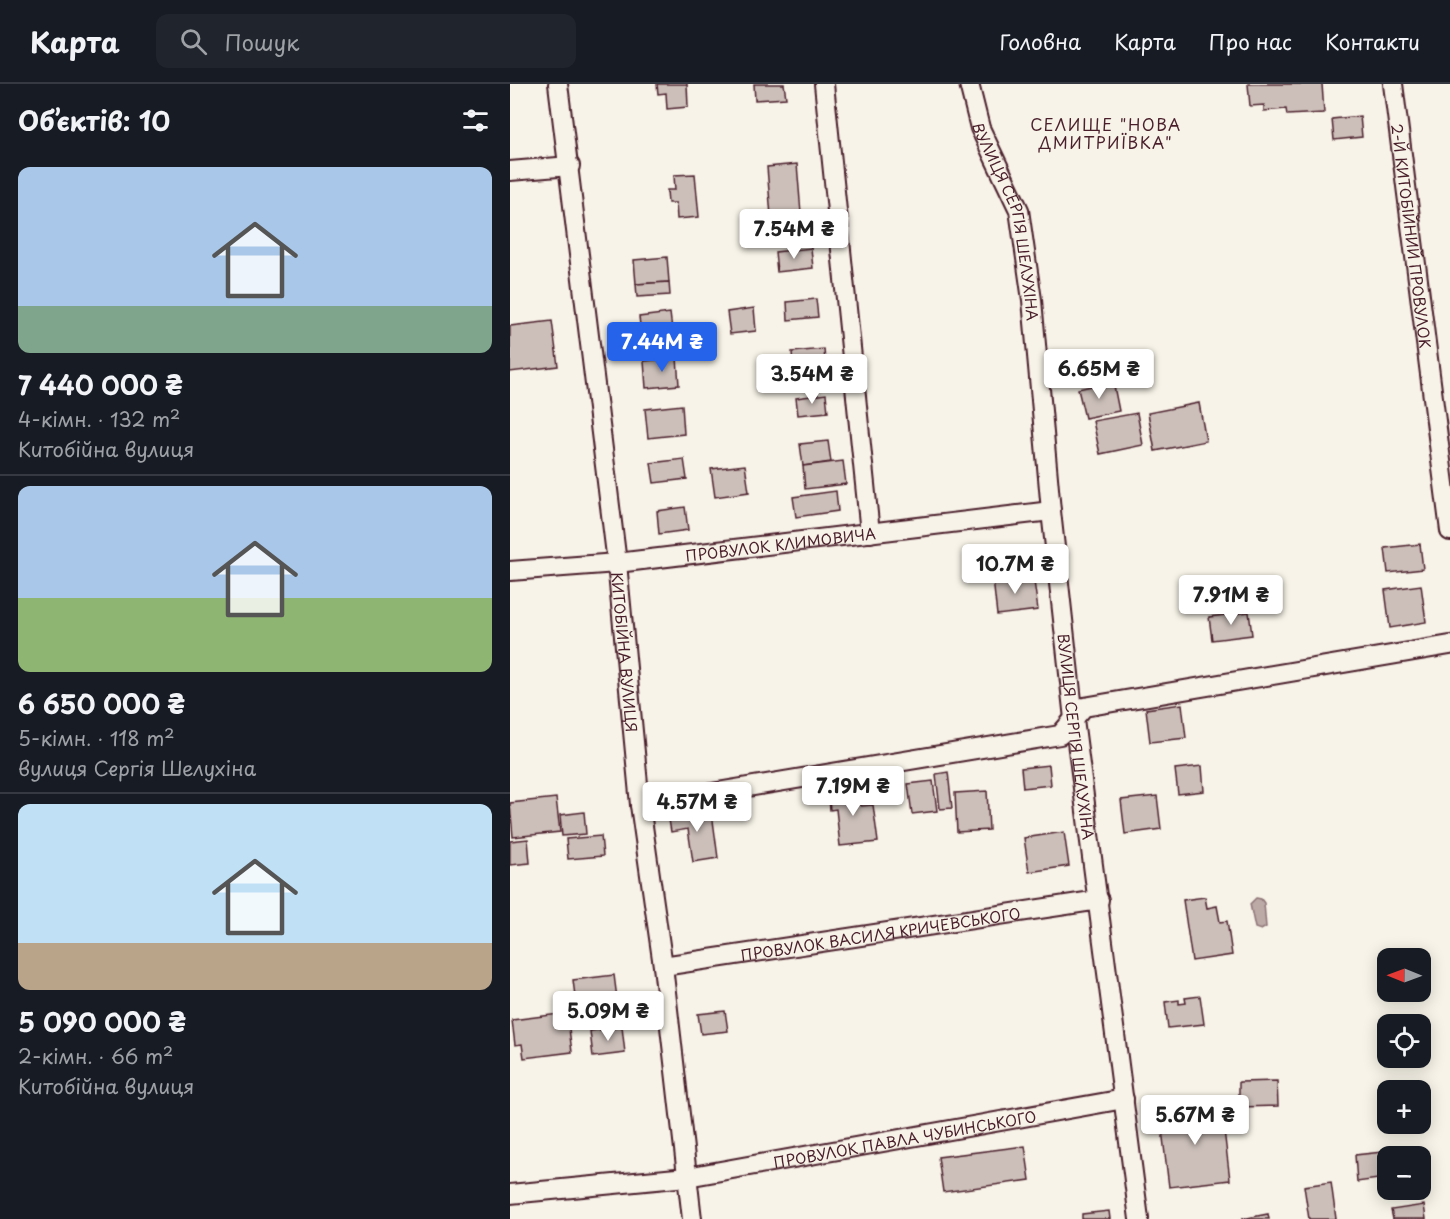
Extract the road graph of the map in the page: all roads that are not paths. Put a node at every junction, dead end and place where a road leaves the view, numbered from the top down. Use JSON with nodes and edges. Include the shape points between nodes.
{"nodes":[{"id":1,"x":558,"y":84,"type":"edge"},
{"id":2,"x":824,"y":84,"type":"edge"},
{"id":3,"x":969,"y":84,"type":"edge"},
{"id":4,"x":1393,"y":84,"type":"edge"},
{"id":5,"x":570,"y":166,"type":"junction"},
{"id":6,"x":510,"y":171,"type":"edge"},
{"id":7,"x":1051,"y":511,"type":"junction"},
{"id":8,"x":1450,"y":531,"type":"edge"},
{"id":9,"x":870,"y":533,"type":"junction"},
{"id":10,"x":617,"y":563,"type":"junction"},
{"id":11,"x":510,"y":571,"type":"edge"},
{"id":12,"x":1450,"y":645,"type":"edge"},
{"id":13,"x":1074,"y":719,"type":"junction"},
{"id":14,"x":640,"y":805,"type":"junction"},
{"id":15,"x":1099,"y":900,"type":"junction"},
{"id":16,"x":663,"y":966,"type":"junction"},
{"id":17,"x":1124,"y":1099,"type":"junction"},
{"id":18,"x":687,"y":1177,"type":"junction"},
{"id":19,"x":510,"y":1194,"type":"edge"},
{"id":20,"x":692,"y":1219,"type":"edge"},
{"id":21,"x":1139,"y":1219,"type":"edge"}],
"edges":[{"from":1,"to":5,"type":"street","name":"КИТОБІЙНА ВУЛИЦЯ"},
{"from":2,"to":9,"type":"street"},
{"from":3,"to":7,"type":"street","name":"ВУЛИЦЯ СЕРГІЯ ШЕЛУХІНА","via":[[980,128],[1019,210],[1032,300]]},
{"from":4,"to":8,"type":"street","name":"2-Й КИТОБІЙНИЙ ПРОВУЛОК"},
{"from":5,"to":6,"type":"street"},
{"from":5,"to":10,"type":"street","name":"КИТОБІЙНА ВУЛИЦЯ"},
{"from":7,"to":9,"type":"street","name":"ПРОВУЛОК КЛИМОВИЧА"},
{"from":7,"to":13,"type":"street","name":"ВУЛИЦЯ СЕРГІЯ ШЕЛУХІНА"},
{"from":9,"to":10,"type":"street","name":"ПРОВУЛОК КЛИМОВИЧА"},
{"from":10,"to":11,"type":"street","name":"ПРОВУЛОК КЛИМОВИЧА"},
{"from":10,"to":14,"type":"street","name":"КИТОБІЙНА ВУЛИЦЯ"},
{"from":12,"to":13,"type":"street","via":[[1084,707]]},
{"from":13,"to":14,"type":"street","via":[[1060,735]]},
{"from":13,"to":15,"type":"street","name":"ВУЛИЦЯ СЕРГІЯ ШЕЛУХІНА"},
{"from":14,"to":16,"type":"street","name":"КИТОБІЙНА ВУЛИЦЯ"},
{"from":15,"to":16,"type":"street","name":"ПРОВУЛОК ВАСИЛЯ КРИЧЕВСЬКОГО"},
{"from":15,"to":17,"type":"street","name":"ВУЛИЦЯ СЕРГІЯ ШЕЛУХІНА"},
{"from":16,"to":18,"type":"street","name":"КИТОБІЙНА ВУЛИЦЯ"},
{"from":17,"to":18,"type":"street","name":"ПРОВУЛОК ПАВЛА ЧУБИНСЬКОГО"},
{"from":17,"to":21,"type":"street","name":"ВУЛИЦЯ СЕРГІЯ ШЕЛУХІНА"},
{"from":18,"to":19,"type":"street","name":"ПРОВУЛОК ПАВЛА ЧУБИНСЬКОГО"},
{"from":18,"to":20,"type":"street","name":"КИТОБІЙНА ВУЛИЦЯ"}]}
